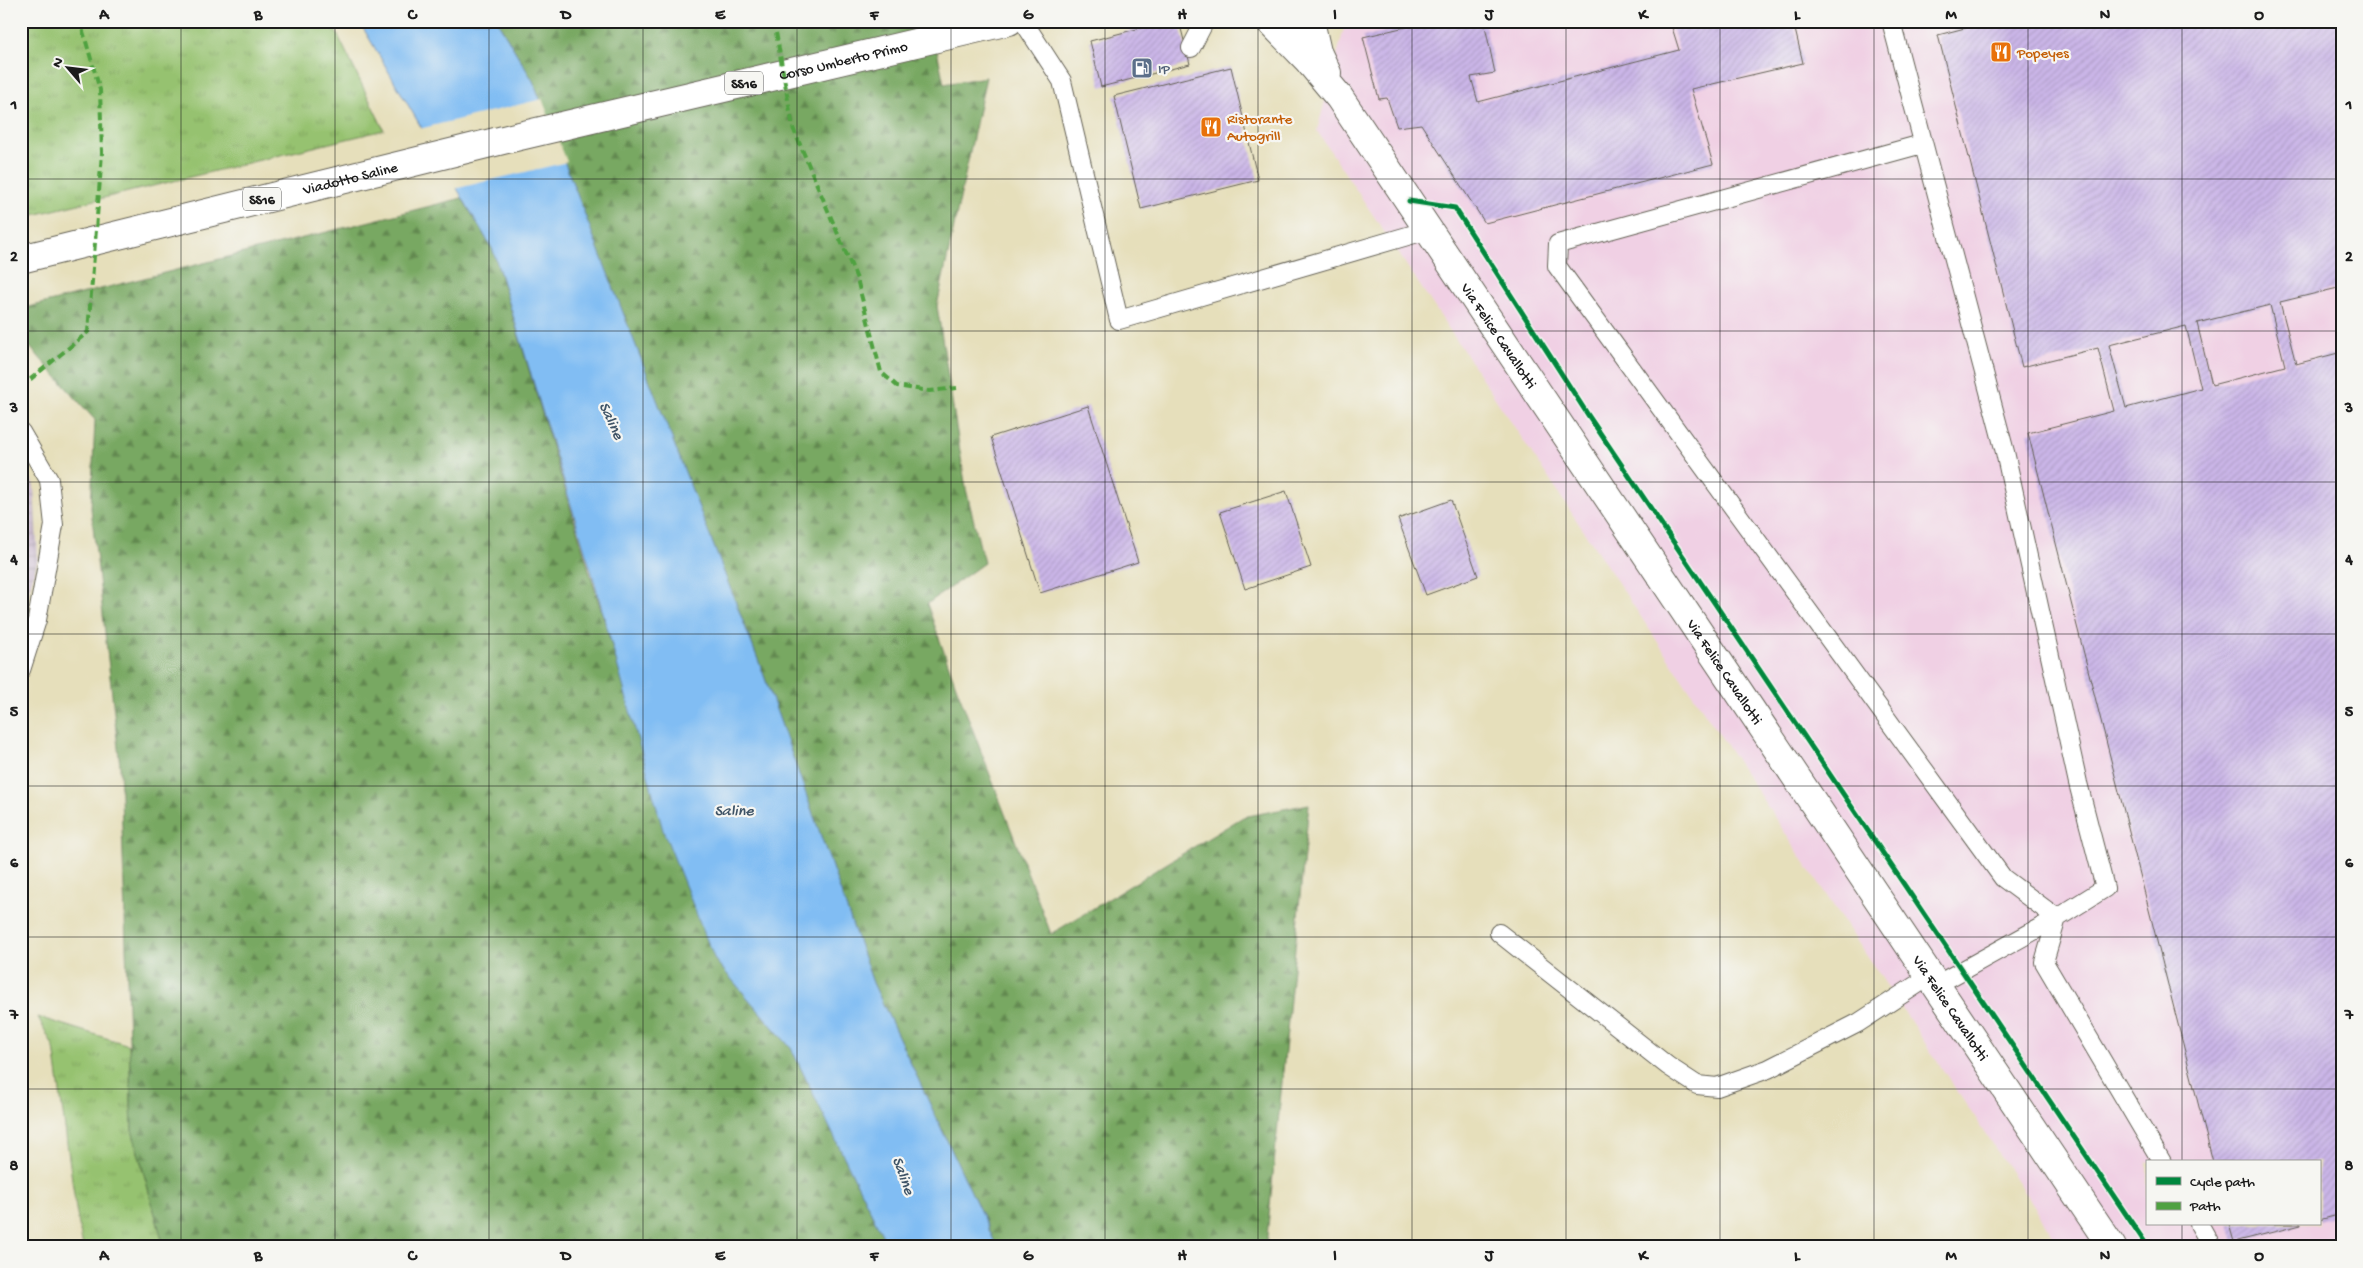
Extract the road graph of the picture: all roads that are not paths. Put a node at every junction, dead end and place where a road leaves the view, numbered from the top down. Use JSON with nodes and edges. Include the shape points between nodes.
{"nodes":[{"id":1,"x":1023,"y":21,"type":"edge"},
{"id":2,"x":1205,"y":21,"type":"edge"},
{"id":3,"x":1270,"y":21,"type":"edge"},
{"id":4,"x":1274,"y":21,"type":"edge"},
{"id":5,"x":1293,"y":21,"type":"edge"},
{"id":6,"x":1310,"y":21,"type":"edge"},
{"id":7,"x":1891,"y":21,"type":"edge"},
{"id":8,"x":997,"y":24,"type":"edge"},
{"id":9,"x":1191,"y":48,"type":"dead end"},
{"id":10,"x":1339,"y":97,"type":"junction"},
{"id":11,"x":503,"y":140,"type":"joint"},
{"id":12,"x":1922,"y":144,"type":"junction"},
{"id":13,"x":1428,"y":230,"type":"junction"},
{"id":14,"x":21,"y":259,"type":"edge"},
{"id":15,"x":21,"y":432,"type":"edge"},
{"id":16,"x":21,"y":670,"type":"edge"},
{"id":17,"x":2058,"y":918,"type":"junction"},
{"id":18,"x":1499,"y":933,"type":"dead end"},
{"id":19,"x":1933,"y":980,"type":"junction"},
{"id":20,"x":2161,"y":1160,"type":"edge"},
{"id":21,"x":2200,"y":1226,"type":"edge"},
{"id":22,"x":2112,"y":1247,"type":"edge"},
{"id":23,"x":2212,"y":1247,"type":"edge"}],
"edges":[{"from":1,"to":13,"type":"lane","via":[[1062,81],[1119,320]]},
{"from":2,"to":9,"type":"lane"},
{"from":3,"to":10,"type":"main road","name":"Via Felice Cavallotti"},
{"from":4,"to":5,"type":"main road"},
{"from":6,"to":10,"type":"main road","name":"Via Felice Cavallotti","via":[[1317,52]]},
{"from":7,"to":12,"type":"lane"},
{"from":8,"to":11,"type":"main road","name":"Corso Umberto Primo","number":"SS16"},
{"from":10,"to":13,"type":"main road","name":"Via Felice Cavallotti"},
{"from":11,"to":14,"type":"main road","name":"Viadotto Saline","number":"SS16"},
{"from":12,"to":17,"type":"lane","via":[[2005,452],[2078,783],[2105,888]]},
{"from":12,"to":17,"type":"lane","via":[[1558,244],[1557,266],[2003,878]]},
{"from":13,"to":19,"type":"main road","name":"Via Felice Cavallotti"},
{"from":15,"to":16,"type":"lane","via":[[49,480],[54,525],[37,620]]},
{"from":17,"to":19,"type":"lane"},
{"from":17,"to":20,"type":"lane","via":[[2044,962]]},
{"from":18,"to":19,"type":"lane","via":[[1668,1066],[1697,1085],[1717,1087],[1768,1069]]},
{"from":19,"to":22,"type":"main road","name":"Via Felice Cavallotti"},
{"from":21,"to":23,"type":"lane"}]}
